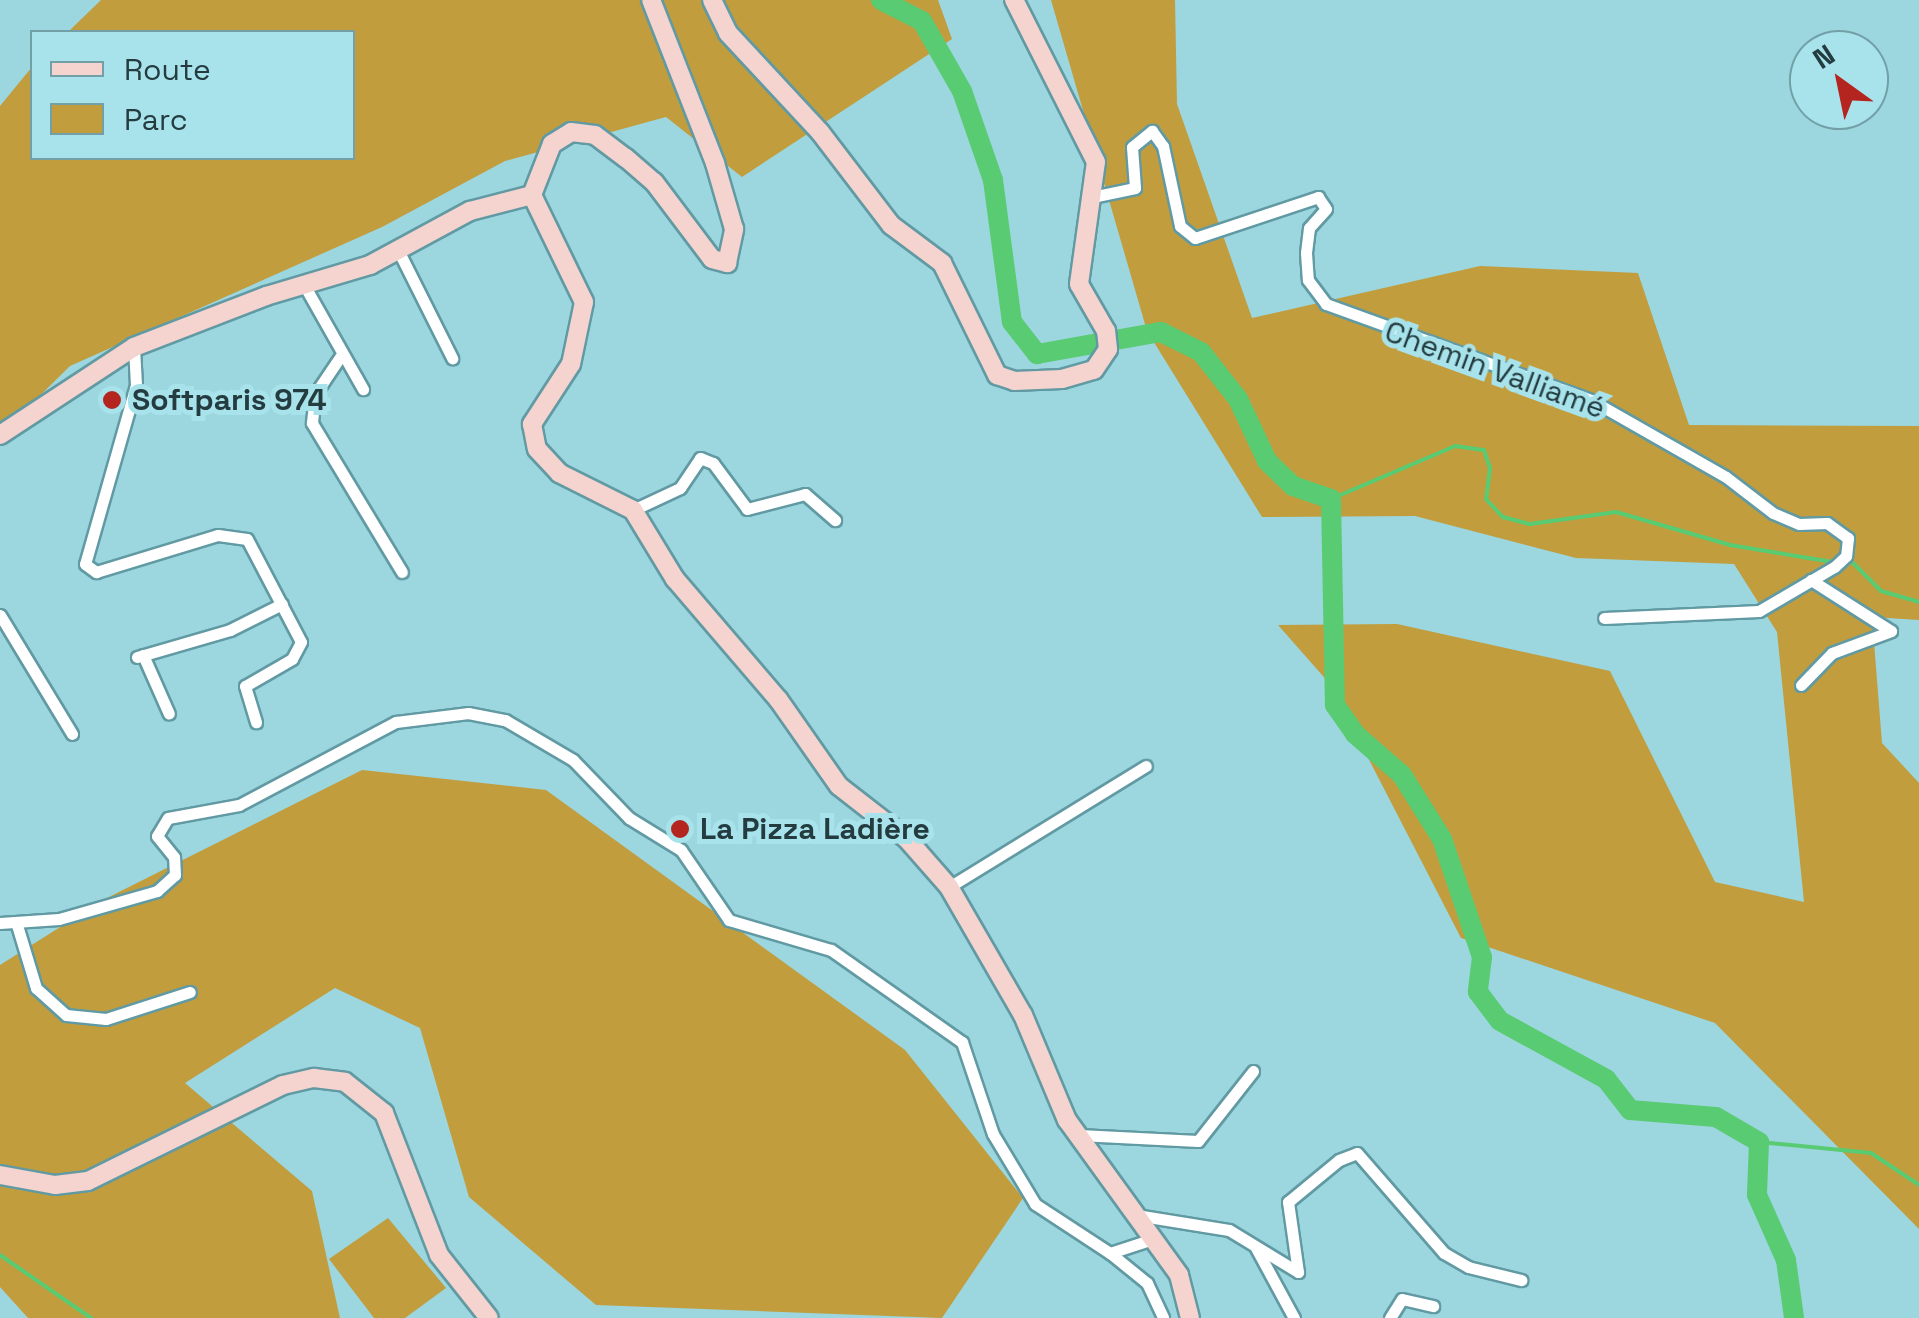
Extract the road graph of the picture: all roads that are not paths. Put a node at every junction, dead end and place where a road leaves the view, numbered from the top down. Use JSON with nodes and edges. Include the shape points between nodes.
{"nodes":[{"id":1,"x":651,"y":0,"type":"edge"},
{"id":2,"x":712,"y":0,"type":"edge"},
{"id":3,"x":1014,"y":0,"type":"edge"},
{"id":4,"x":532,"y":195,"type":"junction"},
{"id":5,"x":1092,"y":196,"type":"junction"},
{"id":6,"x":398,"y":252,"type":"junction"},
{"id":7,"x":303,"y":284,"type":"junction"},
{"id":8,"x":134,"y":348,"type":"junction"},
{"id":9,"x":340,"y":357,"type":"junction"},
{"id":10,"x":452,"y":358,"type":"dead end"},
{"id":11,"x":363,"y":390,"type":"dead end"},
{"id":12,"x":0,"y":435,"type":"edge"},
{"id":13,"x":633,"y":510,"type":"junction"},
{"id":14,"x":835,"y":520,"type":"dead end"},
{"id":15,"x":402,"y":572,"type":"dead end"},
{"id":16,"x":1811,"y":580,"type":"junction"},
{"id":17,"x":282,"y":604,"type":"junction"},
{"id":18,"x":0,"y":614,"type":"edge"},
{"id":19,"x":1604,"y":618,"type":"dead end"},
{"id":20,"x":1801,"y":685,"type":"dead end"},
{"id":21,"x":169,"y":714,"type":"dead end"},
{"id":22,"x":256,"y":722,"type":"dead end"},
{"id":23,"x":72,"y":734,"type":"dead end"},
{"id":24,"x":1146,"y":766,"type":"dead end"},
{"id":25,"x":949,"y":886,"type":"junction"},
{"id":26,"x":0,"y":923,"type":"edge"},
{"id":27,"x":16,"y":926,"type":"junction"},
{"id":28,"x":190,"y":992,"type":"dead end"},
{"id":29,"x":1253,"y":1071,"type":"dead end"},
{"id":30,"x":1079,"y":1135,"type":"junction"},
{"id":31,"x":0,"y":1175,"type":"edge"},
{"id":32,"x":1136,"y":1215,"type":"junction"},
{"id":33,"x":1153,"y":1239,"type":"junction"},
{"id":34,"x":1254,"y":1244,"type":"junction"},
{"id":35,"x":1110,"y":1253,"type":"junction"},
{"id":36,"x":1521,"y":1280,"type":"dead end"},
{"id":37,"x":1188,"y":1298,"type":"junction"},
{"id":38,"x":1433,"y":1306,"type":"dead end"},
{"id":39,"x":489,"y":1318,"type":"edge"},
{"id":40,"x":1163,"y":1318,"type":"edge"},
{"id":41,"x":1190,"y":1318,"type":"edge"},
{"id":42,"x":1199,"y":1318,"type":"edge"},
{"id":43,"x":1294,"y":1318,"type":"edge"},
{"id":44,"x":1390,"y":1318,"type":"edge"}],
"edges":[{"from":1,"to":4,"type":"street","via":[[715,163],[734,229],[731,260],[712,259],[654,182],[595,134],[560,134]]},
{"from":2,"to":5,"type":"street","via":[[728,32],[820,132],[890,225],[942,263],[997,375],[1014,381],[1082,375],[1104,361],[1107,340],[1079,284]]},
{"from":3,"to":5,"type":"street","via":[[1091,144]]},
{"from":4,"to":6,"type":"street","via":[[470,211]]},
{"from":4,"to":13,"type":"street","via":[[584,302],[571,364],[532,424],[532,439],[559,474]]},
{"from":5,"to":16,"type":"street","name":"Chemin Valliamé","via":[[1136,188],[1132,146],[1152,130],[1164,146],[1174,211],[1195,238],[1318,197],[1326,209],[1309,228],[1308,280],[1326,304],[1591,400],[1726,477],[1773,513],[1841,528],[1848,538],[1846,556]]},
{"from":6,"to":7,"type":"street"},
{"from":6,"to":10,"type":"street"},
{"from":7,"to":8,"type":"street"},
{"from":7,"to":9,"type":"street"},
{"from":8,"to":12,"type":"street"},
{"from":8,"to":17,"type":"street","via":[[136,385],[86,564],[96,572],[236,534],[252,544]]},
{"from":9,"to":11,"type":"street"},
{"from":9,"to":15,"type":"street","via":[[314,394],[312,422]]},
{"from":13,"to":14,"type":"street","via":[[680,488],[700,458],[714,463],[747,509],[805,494]]},
{"from":13,"to":25,"type":"street","via":[[675,579],[778,699],[823,766],[854,800],[907,839]]},
{"from":16,"to":19,"type":"street","name":"Chemin Valliamé","via":[[1759,611]]},
{"from":16,"to":20,"type":"street","via":[[1891,630],[1832,653]]},
{"from":17,"to":21,"type":"street","via":[[230,630],[140,656]]},
{"from":17,"to":22,"type":"street","via":[[301,642],[292,658],[245,686]]},
{"from":18,"to":23,"type":"street"},
{"from":24,"to":25,"type":"street"},
{"from":25,"to":30,"type":"street","via":[[1023,1015],[1048,1082]]},
{"from":26,"to":27,"type":"street"},
{"from":27,"to":28,"type":"street","via":[[36,988],[66,1015],[106,1018]]},
{"from":27,"to":35,"type":"street","via":[[167,885],[176,867],[158,829],[176,814],[239,805],[396,722],[468,714],[505,720],[572,760],[618,808],[681,850],[729,920],[831,950],[962,1042],[1013,1175],[1035,1204]]},
{"from":29,"to":30,"type":"street","via":[[1198,1141]]},
{"from":30,"to":32,"type":"street"},
{"from":31,"to":39,"type":"street","via":[[55,1185],[88,1181],[283,1086],[314,1078],[345,1082],[384,1113],[439,1256]]},
{"from":32,"to":33,"type":"street"},
{"from":32,"to":34,"type":"street","via":[[1229,1230]]},
{"from":33,"to":35,"type":"street"},
{"from":33,"to":37,"type":"street"},
{"from":34,"to":36,"type":"street","via":[[1298,1272],[1288,1202],[1357,1153],[1444,1253],[1468,1267]]},
{"from":34,"to":43,"type":"street"},
{"from":35,"to":40,"type":"street","via":[[1146,1282]]},
{"from":37,"to":41,"type":"street"},
{"from":37,"to":42,"type":"street"},
{"from":38,"to":44,"type":"street","via":[[1402,1299]]}]}
